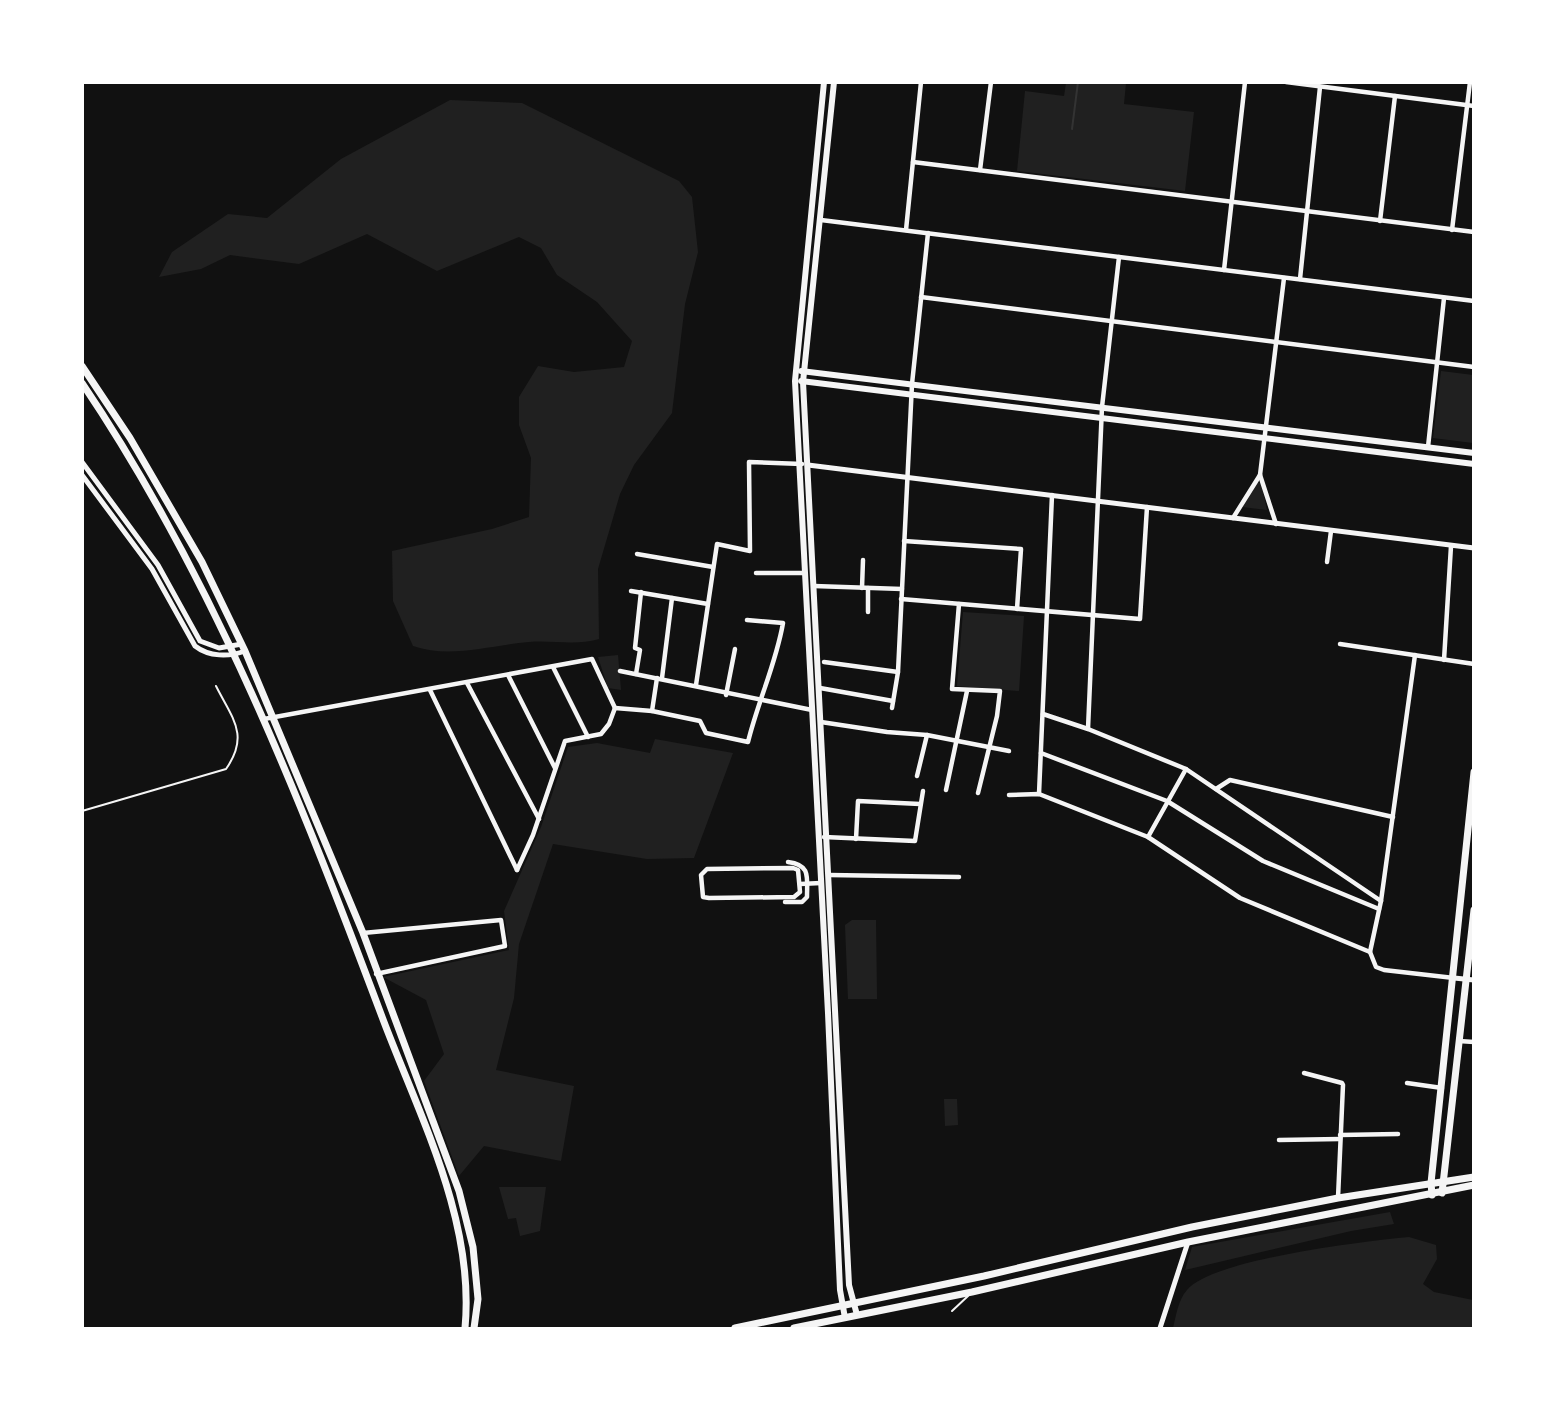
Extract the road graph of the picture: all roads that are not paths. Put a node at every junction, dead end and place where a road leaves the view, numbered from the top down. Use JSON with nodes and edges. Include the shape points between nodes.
{"nodes":[{"id":1,"x":824,"y":82,"type":"edge"},
{"id":2,"x":834,"y":82,"type":"edge"},
{"id":3,"x":921,"y":82,"type":"edge"},
{"id":4,"x":990,"y":82,"type":"edge"},
{"id":5,"x":1245,"y":82,"type":"edge"},
{"id":6,"x":1286,"y":82,"type":"edge"},
{"id":7,"x":1470,"y":82,"type":"edge"},
{"id":8,"x":1320,"y":87,"type":"junction"},
{"id":9,"x":1395,"y":96,"type":"junction"},
{"id":10,"x":1471,"y":106,"type":"edge"},
{"id":11,"x":913,"y":162,"type":"junction"},
{"id":12,"x":980,"y":170,"type":"junction"},
{"id":13,"x":1232,"y":202,"type":"junction"},
{"id":14,"x":1307,"y":211,"type":"junction"},
{"id":15,"x":821,"y":220,"type":"junction"},
{"id":16,"x":1380,"y":221,"type":"junction"},
{"id":17,"x":906,"y":230,"type":"junction"},
{"id":18,"x":1452,"y":230,"type":"junction"},
{"id":19,"x":1473,"y":232,"type":"edge"},
{"id":20,"x":928,"y":233,"type":"junction"},
{"id":21,"x":1119,"y":257,"type":"junction"},
{"id":22,"x":1224,"y":270,"type":"junction"},
{"id":23,"x":1284,"y":278,"type":"junction"},
{"id":24,"x":1300,"y":279,"type":"junction"},
{"id":25,"x":804,"y":285,"type":"junction"},
{"id":26,"x":813,"y":286,"type":"junction"},
{"id":27,"x":921,"y":297,"type":"junction"},
{"id":28,"x":1444,"y":298,"type":"junction"},
{"id":29,"x":1473,"y":301,"type":"edge"},
{"id":30,"x":1111,"y":321,"type":"junction"},
{"id":31,"x":1276,"y":342,"type":"junction"},
{"id":32,"x":1438,"y":362,"type":"junction"},
{"id":33,"x":82,"y":366,"type":"edge"},
{"id":34,"x":1473,"y":367,"type":"edge"},
{"id":35,"x":795,"y":370,"type":"junction"},
{"id":36,"x":804,"y":371,"type":"junction"},
{"id":37,"x":795,"y":381,"type":"junction"},
{"id":38,"x":803,"y":382,"type":"junction"},
{"id":39,"x":82,"y":383,"type":"edge"},
{"id":40,"x":912,"y":384,"type":"junction"},
{"id":41,"x":912,"y":395,"type":"junction"},
{"id":42,"x":1102,"y":407,"type":"junction"},
{"id":43,"x":118,"y":419,"type":"junction"},
{"id":44,"x":1102,"y":420,"type":"junction"},
{"id":45,"x":110,"y":424,"type":"junction"},
{"id":46,"x":1265,"y":427,"type":"junction"},
{"id":47,"x":1264,"y":439,"type":"junction"},
{"id":48,"x":1428,"y":447,"type":"junction"},
{"id":49,"x":1473,"y":453,"type":"edge"},
{"id":50,"x":82,"y":462,"type":"edge"},
{"id":51,"x":800,"y":464,"type":"junction"},
{"id":52,"x":1473,"y":464,"type":"edge"},
{"id":53,"x":808,"y":465,"type":"junction"},
{"id":54,"x":82,"y":475,"type":"edge"},
{"id":55,"x":1260,"y":475,"type":"junction"},
{"id":56,"x":908,"y":477,"type":"junction"},
{"id":57,"x":1052,"y":495,"type":"junction"},
{"id":58,"x":1098,"y":501,"type":"junction"},
{"id":59,"x":1147,"y":507,"type":"junction"},
{"id":60,"x":1233,"y":518,"type":"junction"},
{"id":61,"x":1276,"y":524,"type":"junction"},
{"id":62,"x":1331,"y":531,"type":"junction"},
{"id":63,"x":904,"y":541,"type":"junction"},
{"id":64,"x":1452,"y":546,"type":"junction"},
{"id":65,"x":1473,"y":548,"type":"edge"},
{"id":66,"x":637,"y":554,"type":"dead end"},
{"id":67,"x":863,"y":560,"type":"dead end"},
{"id":68,"x":1327,"y":562,"type":"dead end"},
{"id":69,"x":713,"y":567,"type":"junction"},
{"id":70,"x":756,"y":573,"type":"dead end"},
{"id":71,"x":805,"y":573,"type":"junction"},
{"id":72,"x":814,"y":586,"type":"junction"},
{"id":73,"x":865,"y":588,"type":"junction"},
{"id":74,"x":902,"y":589,"type":"junction"},
{"id":75,"x":631,"y":591,"type":"dead end"},
{"id":76,"x":640,"y":592,"type":"junction"},
{"id":77,"x":672,"y":598,"type":"junction"},
{"id":78,"x":902,"y":599,"type":"junction"},
{"id":79,"x":708,"y":604,"type":"junction"},
{"id":80,"x":959,"y":604,"type":"junction"},
{"id":81,"x":1017,"y":609,"type":"junction"},
{"id":82,"x":1047,"y":611,"type":"junction"},
{"id":83,"x":868,"y":612,"type":"dead end"},
{"id":84,"x":1093,"y":615,"type":"junction"},
{"id":85,"x":747,"y":620,"type":"dead end"},
{"id":86,"x":1340,"y":644,"type":"dead end"},
{"id":87,"x":243,"y":648,"type":"junction"},
{"id":88,"x":735,"y":649,"type":"dead end"},
{"id":89,"x":234,"y":651,"type":"junction"},
{"id":90,"x":1415,"y":655,"type":"junction"},
{"id":91,"x":1444,"y":660,"type":"junction"},
{"id":92,"x":824,"y":662,"type":"dead end"},
{"id":93,"x":1473,"y":664,"type":"edge"},
{"id":94,"x":553,"y":667,"type":"junction"},
{"id":95,"x":620,"y":671,"type":"dead end"},
{"id":96,"x":898,"y":672,"type":"junction"},
{"id":97,"x":636,"y":674,"type":"junction"},
{"id":98,"x":507,"y":675,"type":"junction"},
{"id":99,"x":659,"y":678,"type":"junction"},
{"id":100,"x":467,"y":683,"type":"junction"},
{"id":101,"x":696,"y":685,"type":"junction"},
{"id":102,"x":216,"y":686,"type":"dead end"},
{"id":103,"x":820,"y":688,"type":"junction"},
{"id":104,"x":430,"y":690,"type":"junction"},
{"id":105,"x":967,"y":690,"type":"junction"},
{"id":106,"x":726,"y":694,"type":"junction"},
{"id":107,"x":759,"y":701,"type":"junction"},
{"id":108,"x":893,"y":701,"type":"junction"},
{"id":109,"x":615,"y":708,"type":"junction"},
{"id":110,"x":892,"y":708,"type":"dead end"},
{"id":111,"x":812,"y":710,"type":"junction"},
{"id":112,"x":652,"y":711,"type":"junction"},
{"id":113,"x":1043,"y":714,"type":"junction"},
{"id":114,"x":268,"y":717,"type":"junction"},
{"id":115,"x":821,"y":722,"type":"junction"},
{"id":116,"x":1088,"y":729,"type":"junction"},
{"id":117,"x":927,"y":735,"type":"junction"},
{"id":118,"x":588,"y":737,"type":"junction"},
{"id":119,"x":959,"y":741,"type":"junction"},
{"id":120,"x":990,"y":748,"type":"junction"},
{"id":121,"x":1009,"y":752,"type":"dead end"},
{"id":122,"x":1041,"y":753,"type":"junction"},
{"id":123,"x":555,"y":768,"type":"junction"},
{"id":124,"x":1186,"y":769,"type":"junction"},
{"id":125,"x":1473,"y":772,"type":"edge"},
{"id":126,"x":917,"y":776,"type":"dead end"},
{"id":127,"x":1216,"y":789,"type":"junction"},
{"id":128,"x":946,"y":790,"type":"dead end"},
{"id":129,"x":923,"y":791,"type":"dead end"},
{"id":130,"x":978,"y":793,"type":"dead end"},
{"id":131,"x":1039,"y":794,"type":"junction"},
{"id":132,"x":1009,"y":795,"type":"dead end"},
{"id":133,"x":1167,"y":801,"type":"junction"},
{"id":134,"x":920,"y":804,"type":"junction"},
{"id":135,"x":82,"y":812,"type":"edge"},
{"id":136,"x":1393,"y":817,"type":"junction"},
{"id":137,"x":539,"y":819,"type":"junction"},
{"id":138,"x":819,"y":837,"type":"junction"},
{"id":139,"x":827,"y":837,"type":"junction"},
{"id":140,"x":1148,"y":837,"type":"junction"},
{"id":141,"x":856,"y":839,"type":"junction"},
{"id":142,"x":788,"y":862,"type":"dead end"},
{"id":143,"x":829,"y":875,"type":"junction"},
{"id":144,"x":959,"y":877,"type":"dead end"},
{"id":145,"x":807,"y":882,"type":"junction"},
{"id":146,"x":821,"y":882,"type":"junction"},
{"id":147,"x":800,"y":883,"type":"junction"},
{"id":148,"x":1381,"y":901,"type":"junction"},
{"id":149,"x":785,"y":902,"type":"dead end"},
{"id":150,"x":1379,"y":909,"type":"junction"},
{"id":151,"x":1473,"y":910,"type":"edge"},
{"id":152,"x":363,"y":933,"type":"junction"},
{"id":153,"x":1370,"y":951,"type":"junction"},
{"id":154,"x":376,"y":974,"type":"junction"},
{"id":155,"x":1454,"y":978,"type":"junction"},
{"id":156,"x":1470,"y":980,"type":"edge"},
{"id":157,"x":1459,"y":1041,"type":"junction"},
{"id":158,"x":1473,"y":1042,"type":"edge"},
{"id":159,"x":1304,"y":1073,"type":"dead end"},
{"id":160,"x":1407,"y":1083,"type":"dead end"},
{"id":161,"x":1442,"y":1088,"type":"junction"},
{"id":162,"x":1398,"y":1134,"type":"dead end"},
{"id":163,"x":1340,"y":1137,"type":"junction"},
{"id":164,"x":1279,"y":1140,"type":"dead end"},
{"id":165,"x":1473,"y":1177,"type":"edge"},
{"id":166,"x":1443,"y":1182,"type":"junction"},
{"id":167,"x":1431,"y":1183,"type":"junction"},
{"id":168,"x":1473,"y":1185,"type":"edge"},
{"id":169,"x":1442,"y":1193,"type":"junction"},
{"id":170,"x":1432,"y":1195,"type":"junction"},
{"id":171,"x":1338,"y":1198,"type":"junction"},
{"id":172,"x":1188,"y":1242,"type":"junction"},
{"id":173,"x":972,"y":1292,"type":"junction"},
{"id":174,"x":854,"y":1303,"type":"junction"},
{"id":175,"x":841,"y":1305,"type":"junction"},
{"id":176,"x":952,"y":1311,"type":"dead end"},
{"id":177,"x":857,"y":1315,"type":"junction"},
{"id":178,"x":845,"y":1318,"type":"junction"},
{"id":179,"x":465,"y":1329,"type":"edge"},
{"id":180,"x":474,"y":1329,"type":"edge"},
{"id":181,"x":735,"y":1329,"type":"edge"},
{"id":182,"x":794,"y":1329,"type":"edge"},
{"id":183,"x":1160,"y":1329,"type":"edge"}],
"edges":[{"from":1,"to":25,"type":"main road"},
{"from":2,"to":15,"type":"main road"},
{"from":3,"to":11,"type":"street"},
{"from":4,"to":12,"type":"street"},
{"from":5,"to":13,"type":"street"},
{"from":6,"to":8,"type":"street"},
{"from":7,"to":10,"type":"street"},
{"from":8,"to":9,"type":"street"},
{"from":8,"to":14,"type":"street"},
{"from":9,"to":10,"type":"street"},
{"from":9,"to":16,"type":"street"},
{"from":10,"to":18,"type":"street"},
{"from":11,"to":12,"type":"street"},
{"from":11,"to":17,"type":"street"},
{"from":12,"to":13,"type":"street"},
{"from":13,"to":14,"type":"street"},
{"from":13,"to":22,"type":"street"},
{"from":14,"to":16,"type":"street"},
{"from":14,"to":24,"type":"street"},
{"from":15,"to":17,"type":"street"},
{"from":15,"to":26,"type":"main road"},
{"from":16,"to":18,"type":"street"},
{"from":17,"to":20,"type":"street"},
{"from":18,"to":19,"type":"street"},
{"from":20,"to":21,"type":"street"},
{"from":20,"to":27,"type":"street"},
{"from":21,"to":22,"type":"street"},
{"from":21,"to":30,"type":"street"},
{"from":22,"to":23,"type":"street"},
{"from":23,"to":24,"type":"street"},
{"from":23,"to":31,"type":"street"},
{"from":24,"to":28,"type":"street"},
{"from":25,"to":26,"type":"main road"},
{"from":25,"to":35,"type":"main road"},
{"from":26,"to":36,"type":"main road"},
{"from":27,"to":30,"type":"street"},
{"from":27,"to":40,"type":"street"},
{"from":28,"to":29,"type":"street"},
{"from":28,"to":32,"type":"street"},
{"from":30,"to":31,"type":"street"},
{"from":30,"to":42,"type":"street"},
{"from":31,"to":32,"type":"street"},
{"from":31,"to":46,"type":"street"},
{"from":32,"to":34,"type":"street"},
{"from":32,"to":48,"type":"street"},
{"from":33,"to":43,"type":"main road"},
{"from":35,"to":36,"type":"main road"},
{"from":35,"to":37,"type":"main road"},
{"from":36,"to":38,"type":"main road"},
{"from":36,"to":40,"type":"main road"},
{"from":37,"to":38,"type":"main road"},
{"from":37,"to":51,"type":"main road"},
{"from":38,"to":41,"type":"main road"},
{"from":38,"to":53,"type":"main road"},
{"from":39,"to":45,"type":"main road"},
{"from":40,"to":41,"type":"street"},
{"from":40,"to":42,"type":"main road"},
{"from":41,"to":44,"type":"main road"},
{"from":41,"to":56,"type":"street"},
{"from":42,"to":44,"type":"street"},
{"from":42,"to":46,"type":"main road"},
{"from":43,"to":45,"type":"main road"},
{"from":43,"to":87,"type":"main road","via":[[202,562]]},
{"from":44,"to":47,"type":"main road"},
{"from":44,"to":58,"type":"street"},
{"from":45,"to":89,"type":"main road"},
{"from":46,"to":47,"type":"street"},
{"from":46,"to":48,"type":"main road"},
{"from":47,"to":52,"type":"main road"},
{"from":47,"to":55,"type":"street"},
{"from":48,"to":49,"type":"main road"},
{"from":50,"to":89,"type":"street","via":[[158,565],[200,641]]},
{"from":51,"to":53,"type":"street"},
{"from":51,"to":69,"type":"street","via":[[748,462],[750,551],[717,544]]},
{"from":51,"to":71,"type":"main road"},
{"from":53,"to":56,"type":"street"},
{"from":53,"to":72,"type":"main road"},
{"from":54,"to":89,"type":"street","via":[[152,569],[195,646],[208,653]]},
{"from":55,"to":60,"type":"street"},
{"from":55,"to":61,"type":"street"},
{"from":56,"to":57,"type":"street"},
{"from":56,"to":63,"type":"street"},
{"from":57,"to":58,"type":"street"},
{"from":57,"to":82,"type":"street"},
{"from":58,"to":59,"type":"street"},
{"from":58,"to":84,"type":"street"},
{"from":59,"to":60,"type":"street"},
{"from":59,"to":84,"type":"street","via":[[1140,619]]},
{"from":60,"to":61,"type":"street"},
{"from":61,"to":62,"type":"street"},
{"from":62,"to":64,"type":"street"},
{"from":62,"to":68,"type":"street"},
{"from":63,"to":74,"type":"street"},
{"from":63,"to":81,"type":"street","via":[[1021,549]]},
{"from":64,"to":65,"type":"street"},
{"from":64,"to":91,"type":"street"},
{"from":66,"to":69,"type":"street"},
{"from":67,"to":73,"type":"street"},
{"from":69,"to":79,"type":"street"},
{"from":70,"to":71,"type":"street"},
{"from":71,"to":111,"type":"main road"},
{"from":72,"to":73,"type":"street"},
{"from":72,"to":103,"type":"main road"},
{"from":73,"to":74,"type":"street"},
{"from":73,"to":83,"type":"street"},
{"from":74,"to":78,"type":"street"},
{"from":75,"to":76,"type":"street"},
{"from":76,"to":77,"type":"street"},
{"from":76,"to":97,"type":"street"},
{"from":77,"to":79,"type":"street"},
{"from":77,"to":99,"type":"street"},
{"from":78,"to":80,"type":"street"},
{"from":78,"to":96,"type":"street"},
{"from":79,"to":101,"type":"street"},
{"from":80,"to":81,"type":"street"},
{"from":80,"to":105,"type":"street","via":[[952,689]]},
{"from":81,"to":82,"type":"street"},
{"from":82,"to":84,"type":"street"},
{"from":82,"to":113,"type":"street"},
{"from":84,"to":116,"type":"street"},
{"from":85,"to":107,"type":"street","via":[[783,624],[778,653]]},
{"from":86,"to":90,"type":"street"},
{"from":87,"to":89,"type":"street"},
{"from":87,"to":114,"type":"main road"},
{"from":88,"to":106,"type":"street"},
{"from":89,"to":114,"type":"main road"},
{"from":90,"to":91,"type":"street"},
{"from":90,"to":136,"type":"street"},
{"from":91,"to":93,"type":"street"},
{"from":92,"to":96,"type":"street"},
{"from":94,"to":98,"type":"street"},
{"from":94,"to":109,"type":"street","via":[[592,659]]},
{"from":94,"to":118,"type":"street"},
{"from":95,"to":97,"type":"street"},
{"from":96,"to":108,"type":"street"},
{"from":97,"to":99,"type":"street"},
{"from":98,"to":100,"type":"street"},
{"from":98,"to":123,"type":"street"},
{"from":99,"to":101,"type":"street"},
{"from":99,"to":112,"type":"street"},
{"from":100,"to":104,"type":"street"},
{"from":100,"to":137,"type":"street"},
{"from":101,"to":106,"type":"street"},
{"from":102,"to":135,"type":"lane","via":[[239,733],[238,748],[226,770]]},
{"from":103,"to":108,"type":"street"},
{"from":103,"to":115,"type":"main road"},
{"from":104,"to":114,"type":"street"},
{"from":104,"to":137,"type":"street","via":[[517,870]]},
{"from":105,"to":119,"type":"street"},
{"from":105,"to":120,"type":"street","via":[[1000,691]]},
{"from":106,"to":107,"type":"street"},
{"from":107,"to":111,"type":"street"},
{"from":107,"to":112,"type":"street","via":[[748,741],[706,732],[700,721]]},
{"from":108,"to":110,"type":"street"},
{"from":109,"to":112,"type":"street"},
{"from":109,"to":118,"type":"street","via":[[601,734]]},
{"from":111,"to":138,"type":"main road"},
{"from":113,"to":116,"type":"street"},
{"from":113,"to":122,"type":"street"},
{"from":114,"to":152,"type":"main road"},
{"from":114,"to":179,"type":"main road","via":[[450,1195],[465,1265]]},
{"from":115,"to":117,"type":"street"},
{"from":115,"to":139,"type":"main road"},
{"from":116,"to":124,"type":"street"},
{"from":117,"to":119,"type":"street"},
{"from":117,"to":126,"type":"street"},
{"from":118,"to":123,"type":"street","via":[[565,741]]},
{"from":119,"to":120,"type":"street"},
{"from":119,"to":128,"type":"street"},
{"from":120,"to":121,"type":"street"},
{"from":120,"to":130,"type":"street"},
{"from":122,"to":131,"type":"street"},
{"from":122,"to":133,"type":"street"},
{"from":123,"to":137,"type":"street"},
{"from":124,"to":127,"type":"street"},
{"from":124,"to":133,"type":"street"},
{"from":125,"to":155,"type":"main road"},
{"from":127,"to":136,"type":"street","via":[[1230,780]]},
{"from":127,"to":148,"type":"street"},
{"from":129,"to":134,"type":"street"},
{"from":131,"to":132,"type":"street"},
{"from":131,"to":140,"type":"street"},
{"from":133,"to":140,"type":"street"},
{"from":133,"to":150,"type":"street","via":[[1263,861]]},
{"from":134,"to":141,"type":"street","via":[[915,841]]},
{"from":134,"to":141,"type":"street","via":[[858,801]]},
{"from":136,"to":148,"type":"street"},
{"from":138,"to":139,"type":"street"},
{"from":138,"to":146,"type":"main road"},
{"from":139,"to":141,"type":"street"},
{"from":139,"to":143,"type":"main road"},
{"from":140,"to":153,"type":"street","via":[[1240,898]]},
{"from":142,"to":145,"type":"street","via":[[803,865]]},
{"from":143,"to":144,"type":"street"},
{"from":143,"to":174,"type":"main road","via":[[849,1285]]},
{"from":145,"to":146,"type":"street"},
{"from":145,"to":147,"type":"street"},
{"from":145,"to":149,"type":"street","via":[[804,901]]},
{"from":146,"to":175,"type":"main road"},
{"from":147,"to":147,"type":"street","via":[[798,870],[793,868],[707,869],[701,875],[701,893],[709,898],[794,897],[798,896]]},
{"from":148,"to":150,"type":"street"},
{"from":150,"to":153,"type":"street"},
{"from":151,"to":156,"type":"main road"},
{"from":152,"to":154,"type":"main road"},
{"from":152,"to":154,"type":"street","via":[[501,920],[505,946]]},
{"from":153,"to":155,"type":"street","via":[[1376,967],[1384,970]]},
{"from":154,"to":180,"type":"main road","via":[[459,1191],[473,1247],[478,1299]]},
{"from":155,"to":156,"type":"street"},
{"from":155,"to":161,"type":"main road"},
{"from":156,"to":157,"type":"main road"},
{"from":157,"to":158,"type":"street"},
{"from":157,"to":166,"type":"main road"},
{"from":159,"to":163,"type":"street","via":[[1342,1083]]},
{"from":160,"to":161,"type":"street"},
{"from":161,"to":167,"type":"main road"},
{"from":162,"to":163,"type":"street"},
{"from":163,"to":164,"type":"street"},
{"from":163,"to":171,"type":"street"},
{"from":165,"to":166,"type":"main road"},
{"from":166,"to":167,"type":"main road"},
{"from":166,"to":169,"type":"main road"},
{"from":167,"to":170,"type":"main road"},
{"from":167,"to":171,"type":"main road"},
{"from":168,"to":169,"type":"main road"},
{"from":169,"to":170,"type":"main road"},
{"from":170,"to":172,"type":"main road"},
{"from":171,"to":174,"type":"main road"},
{"from":172,"to":173,"type":"main road"},
{"from":172,"to":183,"type":"street"},
{"from":173,"to":176,"type":"lane"},
{"from":173,"to":177,"type":"main road"},
{"from":174,"to":175,"type":"main road"},
{"from":174,"to":177,"type":"main road"},
{"from":175,"to":178,"type":"main road"},
{"from":175,"to":181,"type":"main road"},
{"from":177,"to":178,"type":"main road"},
{"from":178,"to":182,"type":"main road"}]}
